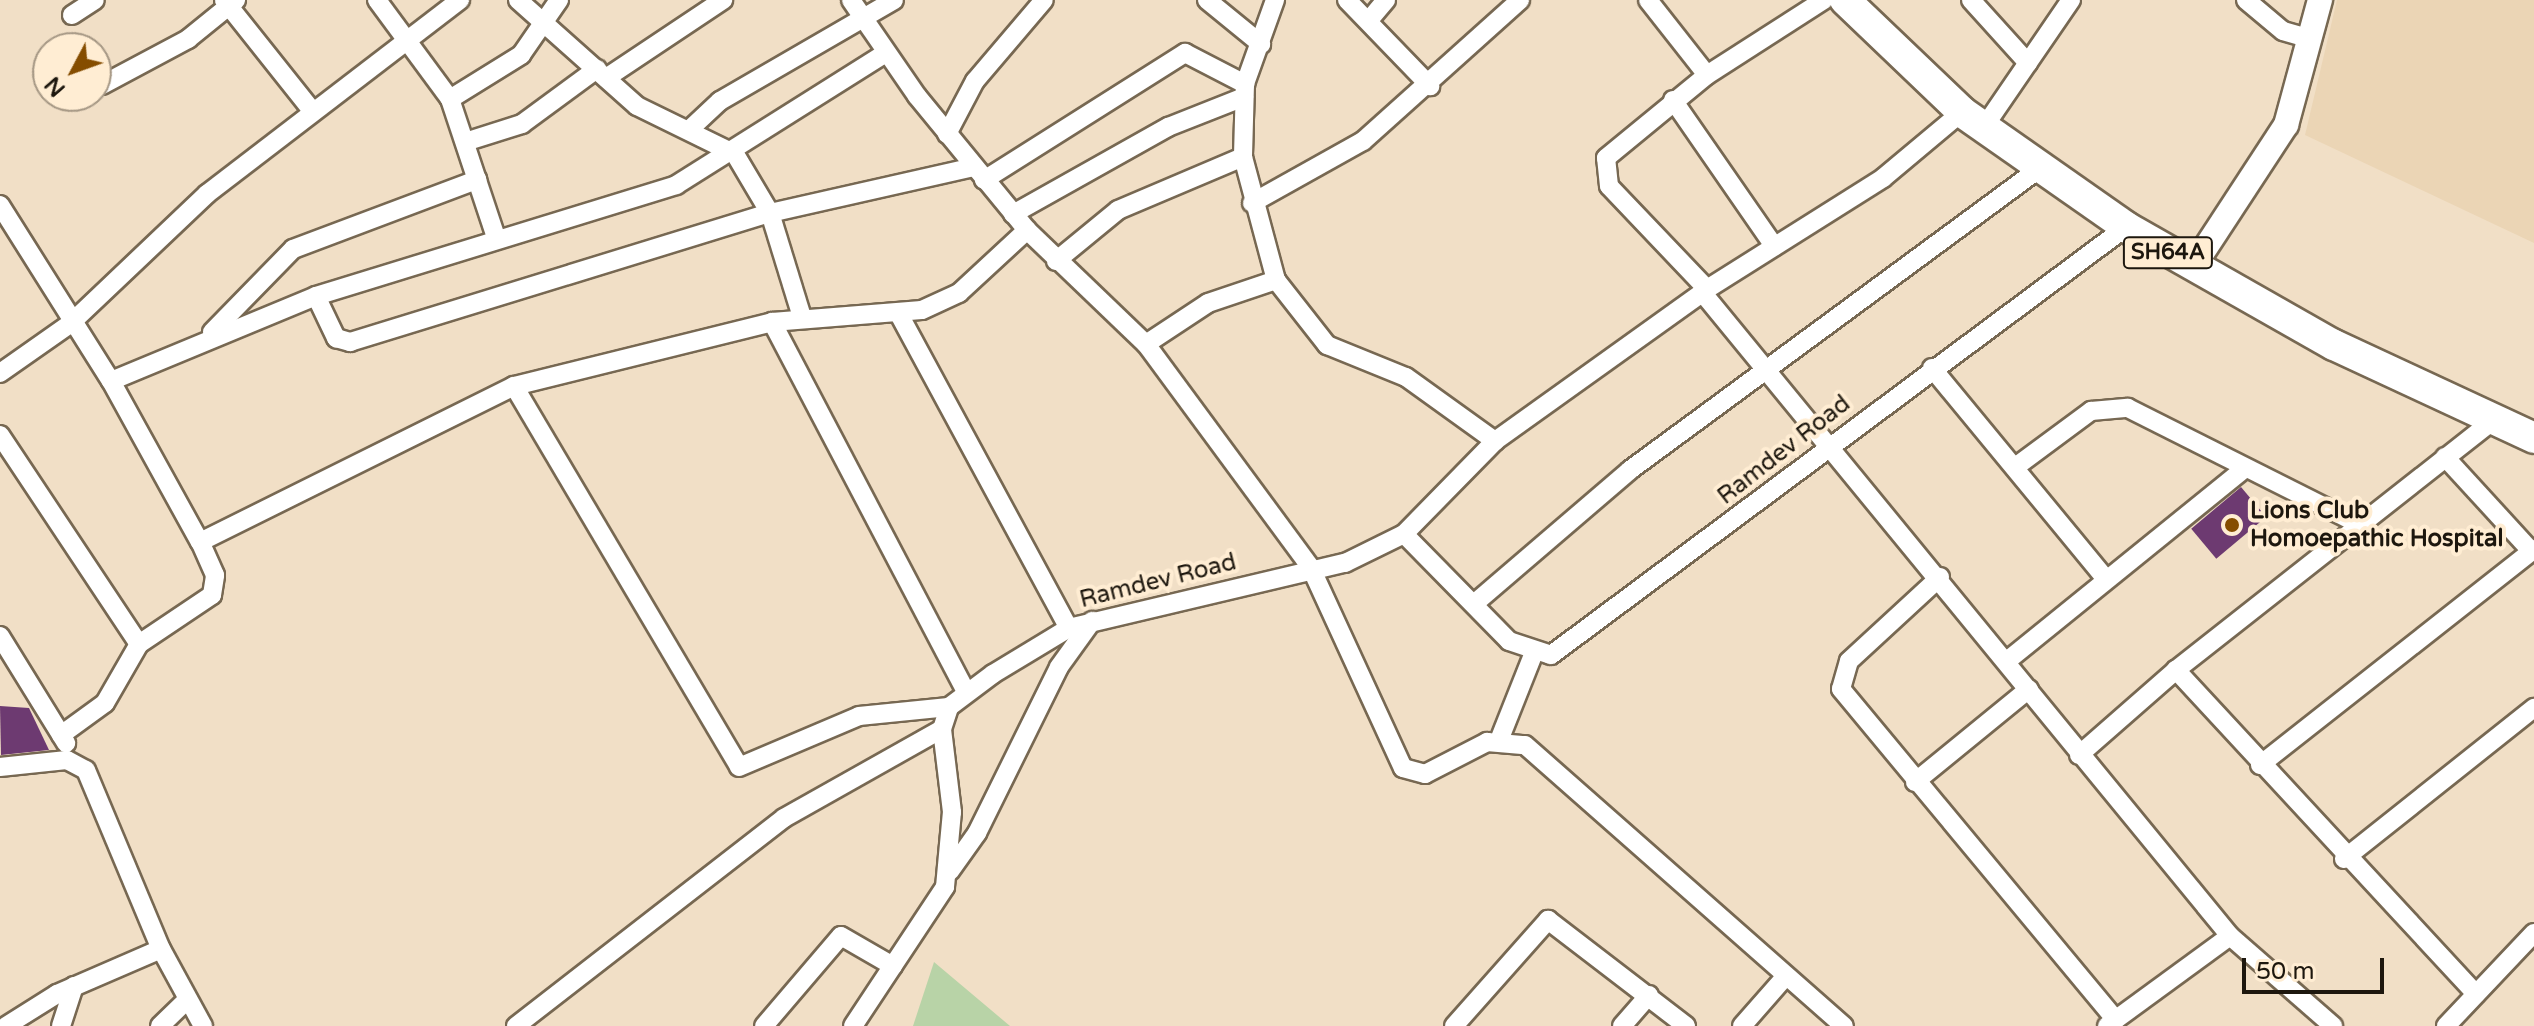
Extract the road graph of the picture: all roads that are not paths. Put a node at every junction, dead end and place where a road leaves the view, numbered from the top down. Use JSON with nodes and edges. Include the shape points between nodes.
{"nodes":[{"id":1,"x":95,"y":0,"type":"edge"},
{"id":2,"x":377,"y":0,"type":"edge"},
{"id":3,"x":460,"y":0,"type":"edge"},
{"id":4,"x":518,"y":0,"type":"edge"},
{"id":5,"x":559,"y":0,"type":"edge"},
{"id":6,"x":723,"y":0,"type":"edge"},
{"id":7,"x":851,"y":0,"type":"edge"},
{"id":8,"x":894,"y":0,"type":"edge"},
{"id":9,"x":1044,"y":0,"type":"edge"},
{"id":10,"x":1207,"y":0,"type":"edge"},
{"id":11,"x":1275,"y":0,"type":"edge"},
{"id":12,"x":1347,"y":0,"type":"edge"},
{"id":13,"x":1386,"y":0,"type":"edge"},
{"id":14,"x":1520,"y":0,"type":"edge"},
{"id":15,"x":1648,"y":0,"type":"edge"},
{"id":16,"x":1824,"y":0,"type":"edge"},
{"id":17,"x":1845,"y":0,"type":"edge"},
{"id":18,"x":1866,"y":0,"type":"edge"},
{"id":19,"x":1971,"y":0,"type":"edge"},
{"id":20,"x":2071,"y":0,"type":"edge"},
{"id":21,"x":2246,"y":0,"type":"edge"},
{"id":22,"x":2320,"y":0,"type":"edge"},
{"id":23,"x":230,"y":3,"type":"edge"},
{"id":24,"x":72,"y":15,"type":"dead end"},
{"id":25,"x":1370,"y":19,"type":"junction"},
{"id":26,"x":864,"y":20,"type":"junction"},
{"id":27,"x":548,"y":23,"type":"junction"},
{"id":28,"x":409,"y":39,"type":"junction"},
{"id":29,"x":2311,"y":39,"type":"junction"},
{"id":30,"x":1261,"y":44,"type":"junction"},
{"id":31,"x":886,"y":53,"type":"junction"},
{"id":32,"x":2028,"y":63,"type":"junction"},
{"id":33,"x":601,"y":74,"type":"junction"},
{"id":34,"x":1707,"y":75,"type":"junction"},
{"id":35,"x":112,"y":79,"type":"edge"},
{"id":36,"x":1430,"y":86,"type":"junction"},
{"id":37,"x":1245,"y":90,"type":"junction"},
{"id":38,"x":450,"y":99,"type":"junction"},
{"id":39,"x":1673,"y":100,"type":"junction"},
{"id":40,"x":313,"y":112,"type":"junction"},
{"id":41,"x":1979,"y":118,"type":"junction"},
{"id":42,"x":689,"y":130,"type":"junction"},
{"id":43,"x":947,"y":134,"type":"junction"},
{"id":44,"x":465,"y":142,"type":"junction"},
{"id":45,"x":735,"y":154,"type":"junction"},
{"id":46,"x":1243,"y":157,"type":"junction"},
{"id":47,"x":2040,"y":168,"type":"junction"},
{"id":48,"x":979,"y":173,"type":"junction"},
{"id":49,"x":477,"y":180,"type":"junction"},
{"id":50,"x":1252,"y":203,"type":"junction"},
{"id":51,"x":0,"y":205,"type":"edge"},
{"id":52,"x":770,"y":213,"type":"junction"},
{"id":53,"x":1013,"y":214,"type":"junction"},
{"id":54,"x":2126,"y":227,"type":"junction"},
{"id":55,"x":1027,"y":230,"type":"junction"},
{"id":56,"x":496,"y":237,"type":"junction"},
{"id":57,"x":1774,"y":246,"type":"junction"},
{"id":58,"x":2198,"y":260,"type":"junction"},
{"id":59,"x":1056,"y":261,"type":"junction"},
{"id":60,"x":1276,"y":280,"type":"junction"},
{"id":61,"x":1704,"y":290,"type":"junction"},
{"id":62,"x":316,"y":296,"type":"junction"},
{"id":63,"x":900,"y":316,"type":"junction"},
{"id":64,"x":802,"y":317,"type":"junction"},
{"id":65,"x":772,"y":322,"type":"junction"},
{"id":66,"x":70,"y":324,"type":"junction"},
{"id":67,"x":210,"y":334,"type":"junction"},
{"id":68,"x":1146,"y":344,"type":"junction"},
{"id":69,"x":1932,"y":368,"type":"junction"},
{"id":70,"x":0,"y":373,"type":"edge"},
{"id":71,"x":1764,"y":377,"type":"junction"},
{"id":72,"x":111,"y":381,"type":"junction"},
{"id":73,"x":514,"y":386,"type":"junction"},
{"id":74,"x":2534,"y":418,"type":"edge"},
{"id":75,"x":2495,"y":419,"type":"junction"},
{"id":76,"x":0,"y":435,"type":"edge"},
{"id":77,"x":2534,"y":438,"type":"edge"},
{"id":78,"x":1495,"y":441,"type":"junction"},
{"id":79,"x":1826,"y":448,"type":"junction"},
{"id":80,"x":2445,"y":457,"type":"junction"},
{"id":81,"x":2018,"y":465,"type":"junction"},
{"id":82,"x":2245,"y":468,"type":"junction"},
{"id":83,"x":2361,"y":525,"type":"junction"},
{"id":84,"x":1404,"y":534,"type":"junction"},
{"id":85,"x":200,"y":542,"type":"junction"},
{"id":86,"x":2533,"y":550,"type":"edge"},
{"id":87,"x":1311,"y":568,"type":"junction"},
{"id":88,"x":1940,"y":577,"type":"junction"},
{"id":89,"x":2106,"y":579,"type":"junction"},
{"id":90,"x":1475,"y":603,"type":"junction"},
{"id":91,"x":1092,"y":621,"type":"junction"},
{"id":92,"x":1069,"y":628,"type":"junction"},
{"id":93,"x":0,"y":636,"type":"edge"},
{"id":94,"x":139,"y":644,"type":"junction"},
{"id":95,"x":1533,"y":655,"type":"junction"},
{"id":96,"x":2008,"y":660,"type":"junction"},
{"id":97,"x":2176,"y":670,"type":"junction"},
{"id":98,"x":2029,"y":689,"type":"junction"},
{"id":99,"x":966,"y":692,"type":"junction"},
{"id":100,"x":949,"y":707,"type":"junction"},
{"id":101,"x":2534,"y":708,"type":"edge"},
{"id":102,"x":942,"y":729,"type":"junction"},
{"id":103,"x":61,"y":735,"type":"junction"},
{"id":104,"x":1500,"y":738,"type":"junction"},
{"id":105,"x":2079,"y":755,"type":"junction"},
{"id":106,"x":78,"y":763,"type":"junction"},
{"id":107,"x":2260,"y":765,"type":"junction"},
{"id":108,"x":0,"y":767,"type":"edge"},
{"id":109,"x":1915,"y":782,"type":"junction"},
{"id":110,"x":2344,"y":859,"type":"junction"},
{"id":111,"x":950,"y":871,"type":"junction"},
{"id":112,"x":2534,"y":933,"type":"edge"},
{"id":113,"x":2230,"y":936,"type":"junction"},
{"id":114,"x":161,"y":949,"type":"junction"},
{"id":115,"x":893,"y":966,"type":"junction"},
{"id":116,"x":1785,"y":977,"type":"junction"},
{"id":117,"x":74,"y":986,"type":"junction"},
{"id":118,"x":2476,"y":994,"type":"junction"},
{"id":119,"x":1649,"y":995,"type":"junction"},
{"id":120,"x":187,"y":1000,"type":"junction"},
{"id":121,"x":2112,"y":1023,"type":"edge"},
{"id":122,"x":6,"y":1026,"type":"edge"},
{"id":123,"x":61,"y":1026,"type":"edge"},
{"id":124,"x":160,"y":1026,"type":"edge"},
{"id":125,"x":203,"y":1026,"type":"edge"},
{"id":126,"x":516,"y":1026,"type":"edge"},
{"id":127,"x":764,"y":1026,"type":"edge"},
{"id":128,"x":853,"y":1026,"type":"edge"},
{"id":129,"x":1454,"y":1026,"type":"edge"},
{"id":130,"x":1622,"y":1026,"type":"edge"},
{"id":131,"x":1686,"y":1026,"type":"edge"},
{"id":132,"x":1742,"y":1026,"type":"edge"},
{"id":133,"x":1844,"y":1026,"type":"edge"},
{"id":134,"x":2333,"y":1026,"type":"edge"},
{"id":135,"x":2446,"y":1026,"type":"edge"}],
"edges":[{"from":1,"to":24,"type":"street"},
{"from":2,"to":28,"type":"street"},
{"from":3,"to":28,"type":"street"},
{"from":4,"to":27,"type":"street"},
{"from":5,"to":27,"type":"street"},
{"from":6,"to":33,"type":"street"},
{"from":7,"to":26,"type":"street"},
{"from":8,"to":26,"type":"street"},
{"from":9,"to":43,"type":"street","via":[[975,81]]},
{"from":10,"to":30,"type":"street"},
{"from":11,"to":30,"type":"street"},
{"from":12,"to":25,"type":"street"},
{"from":13,"to":25,"type":"street"},
{"from":14,"to":36,"type":"street"},
{"from":15,"to":34,"type":"street"},
{"from":16,"to":34,"type":"street"},
{"from":17,"to":41,"type":"main road","number":"SH64A"},
{"from":18,"to":41,"type":"main road","number":"SH64A"},
{"from":19,"to":32,"type":"street"},
{"from":20,"to":32,"type":"street","name":"Ramdev Road"},
{"from":21,"to":29,"type":"street","via":[[2283,31]]},
{"from":22,"to":29,"type":"street"},
{"from":23,"to":35,"type":"street"},
{"from":23,"to":40,"type":"street"},
{"from":25,"to":36,"type":"street"},
{"from":26,"to":31,"type":"street"},
{"from":26,"to":42,"type":"street","via":[[720,101]]},
{"from":27,"to":33,"type":"street"},
{"from":27,"to":38,"type":"street","via":[[506,68]]},
{"from":28,"to":38,"type":"street"},
{"from":28,"to":40,"type":"street"},
{"from":29,"to":58,"type":"street","via":[[2286,125]]},
{"from":30,"to":37,"type":"street"},
{"from":31,"to":43,"type":"street"},
{"from":31,"to":45,"type":"street"},
{"from":32,"to":41,"type":"street","name":"Ramdev Road"},
{"from":33,"to":42,"type":"street","via":[[651,115]]},
{"from":33,"to":44,"type":"street","via":[[522,124]]},
{"from":34,"to":39,"type":"street"},
{"from":36,"to":50,"type":"street","via":[[1363,141]]},
{"from":37,"to":46,"type":"street"},
{"from":37,"to":48,"type":"street","via":[[1185,53]]},
{"from":37,"to":53,"type":"street"},
{"from":38,"to":44,"type":"street"},
{"from":39,"to":57,"type":"street"},
{"from":39,"to":61,"type":"street","via":[[1618,143],[1604,172]]},
{"from":40,"to":66,"type":"street","via":[[196,203]]},
{"from":41,"to":47,"type":"main road","number":"SH64A"},
{"from":41,"to":57,"type":"street","name":"Ramdev Road"},
{"from":41,"to":58,"type":"main road","number":"SH64A"},
{"from":42,"to":45,"type":"street"},
{"from":43,"to":48,"type":"street"},
{"from":44,"to":49,"type":"street"},
{"from":45,"to":52,"type":"street"},
{"from":45,"to":56,"type":"street","via":[[650,195]]},
{"from":46,"to":50,"type":"street"},
{"from":46,"to":59,"type":"street","via":[[1118,210]]},
{"from":47,"to":54,"type":"main road","number":"SH64A"},
{"from":47,"to":71,"type":"street"},
{"from":48,"to":52,"type":"street"},
{"from":48,"to":53,"type":"street"},
{"from":49,"to":56,"type":"street"},
{"from":49,"to":67,"type":"street","via":[[293,249]]},
{"from":50,"to":60,"type":"street"},
{"from":51,"to":66,"type":"street"},
{"from":52,"to":62,"type":"street","via":[[350,342],[336,338]]},
{"from":52,"to":64,"type":"street"},
{"from":53,"to":55,"type":"street"},
{"from":54,"to":58,"type":"main road","number":"SH64A"},
{"from":54,"to":69,"type":"street","name":"Ramdev Road"},
{"from":55,"to":59,"type":"street"},
{"from":55,"to":63,"type":"street","via":[[959,293]]},
{"from":56,"to":62,"type":"street"},
{"from":57,"to":61,"type":"street","name":"Ramdev Road"},
{"from":58,"to":74,"type":"main road","number":"SH64A"},
{"from":58,"to":75,"type":"main road","number":"SH64A","via":[[2334,345]]},
{"from":59,"to":68,"type":"street"},
{"from":60,"to":68,"type":"street","via":[[1208,303]]},
{"from":60,"to":78,"type":"street","via":[[1327,345],[1406,377]]},
{"from":61,"to":71,"type":"street"},
{"from":61,"to":78,"type":"street","name":"Ramdev Road"},
{"from":62,"to":67,"type":"street"},
{"from":63,"to":64,"type":"street"},
{"from":63,"to":92,"type":"street"},
{"from":64,"to":65,"type":"street"},
{"from":65,"to":73,"type":"street"},
{"from":65,"to":99,"type":"street"},
{"from":66,"to":70,"type":"street"},
{"from":66,"to":72,"type":"street"},
{"from":67,"to":72,"type":"street"},
{"from":68,"to":87,"type":"street"},
{"from":69,"to":79,"type":"street","name":"Ramdev Road"},
{"from":69,"to":81,"type":"street"},
{"from":71,"to":79,"type":"street"},
{"from":71,"to":90,"type":"street","via":[[1630,470]]},
{"from":72,"to":85,"type":"street"},
{"from":73,"to":85,"type":"street"},
{"from":73,"to":100,"type":"street","via":[[739,767],[859,716]]},
{"from":75,"to":77,"type":"main road","number":"SH64A"},
{"from":75,"to":80,"type":"street"},
{"from":76,"to":94,"type":"street"},
{"from":78,"to":84,"type":"street","name":"Ramdev Road"},
{"from":79,"to":88,"type":"street"},
{"from":79,"to":95,"type":"street","name":"Ramdev Road","via":[[1571,646]]},
{"from":80,"to":83,"type":"street"},
{"from":80,"to":86,"type":"street"},
{"from":81,"to":82,"type":"street","via":[[2108,406],[2128,408]]},
{"from":81,"to":89,"type":"street"},
{"from":82,"to":83,"type":"street"},
{"from":82,"to":89,"type":"street"},
{"from":83,"to":97,"type":"street"},
{"from":84,"to":87,"type":"street","name":"Ramdev Road","via":[[1345,563]]},
{"from":84,"to":90,"type":"street"},
{"from":85,"to":94,"type":"street","via":[[215,575],[212,595]]},
{"from":86,"to":107,"type":"street"},
{"from":87,"to":91,"type":"street","name":"Ramdev Road"},
{"from":87,"to":104,"type":"street","via":[[1403,768],[1425,774]]},
{"from":88,"to":96,"type":"street"},
{"from":88,"to":109,"type":"street","via":[[1841,675],[1849,703]]},
{"from":89,"to":96,"type":"street"},
{"from":90,"to":95,"type":"street","via":[[1509,641]]},
{"from":91,"to":92,"type":"street","name":"Ramdev Road"},
{"from":91,"to":111,"type":"street","via":[[1059,667],[977,833]]},
{"from":92,"to":99,"type":"street","name":"Ramdev Road"},
{"from":93,"to":103,"type":"street"},
{"from":94,"to":103,"type":"street","via":[[105,703]]},
{"from":95,"to":104,"type":"street"},
{"from":96,"to":98,"type":"street"},
{"from":97,"to":105,"type":"street"},
{"from":97,"to":107,"type":"street"},
{"from":98,"to":105,"type":"street"},
{"from":98,"to":109,"type":"street"},
{"from":99,"to":100,"type":"street","name":"Ramdev Road"},
{"from":100,"to":102,"type":"street"},
{"from":101,"to":110,"type":"street"},
{"from":102,"to":111,"type":"street"},
{"from":102,"to":126,"type":"street","via":[[784,818]]},
{"from":103,"to":106,"type":"street"},
{"from":104,"to":116,"type":"street","via":[[1525,745]]},
{"from":105,"to":113,"type":"street"},
{"from":106,"to":108,"type":"street"},
{"from":106,"to":114,"type":"street","via":[[92,778]]},
{"from":107,"to":110,"type":"street"},
{"from":109,"to":121,"type":"street"},
{"from":110,"to":118,"type":"street"},
{"from":111,"to":115,"type":"street","via":[[938,903]]},
{"from":112,"to":118,"type":"street"},
{"from":113,"to":121,"type":"street"},
{"from":113,"to":134,"type":"street"},
{"from":114,"to":117,"type":"street"},
{"from":114,"to":120,"type":"street"},
{"from":115,"to":127,"type":"street","via":[[841,936]]},
{"from":115,"to":128,"type":"street"},
{"from":116,"to":132,"type":"street"},
{"from":116,"to":133,"type":"street"},
{"from":117,"to":122,"type":"street"},
{"from":117,"to":123,"type":"street"},
{"from":118,"to":135,"type":"street"},
{"from":119,"to":129,"type":"street","via":[[1548,920]]},
{"from":119,"to":130,"type":"street"},
{"from":119,"to":131,"type":"street"},
{"from":120,"to":124,"type":"street"},
{"from":120,"to":125,"type":"street"}]}
